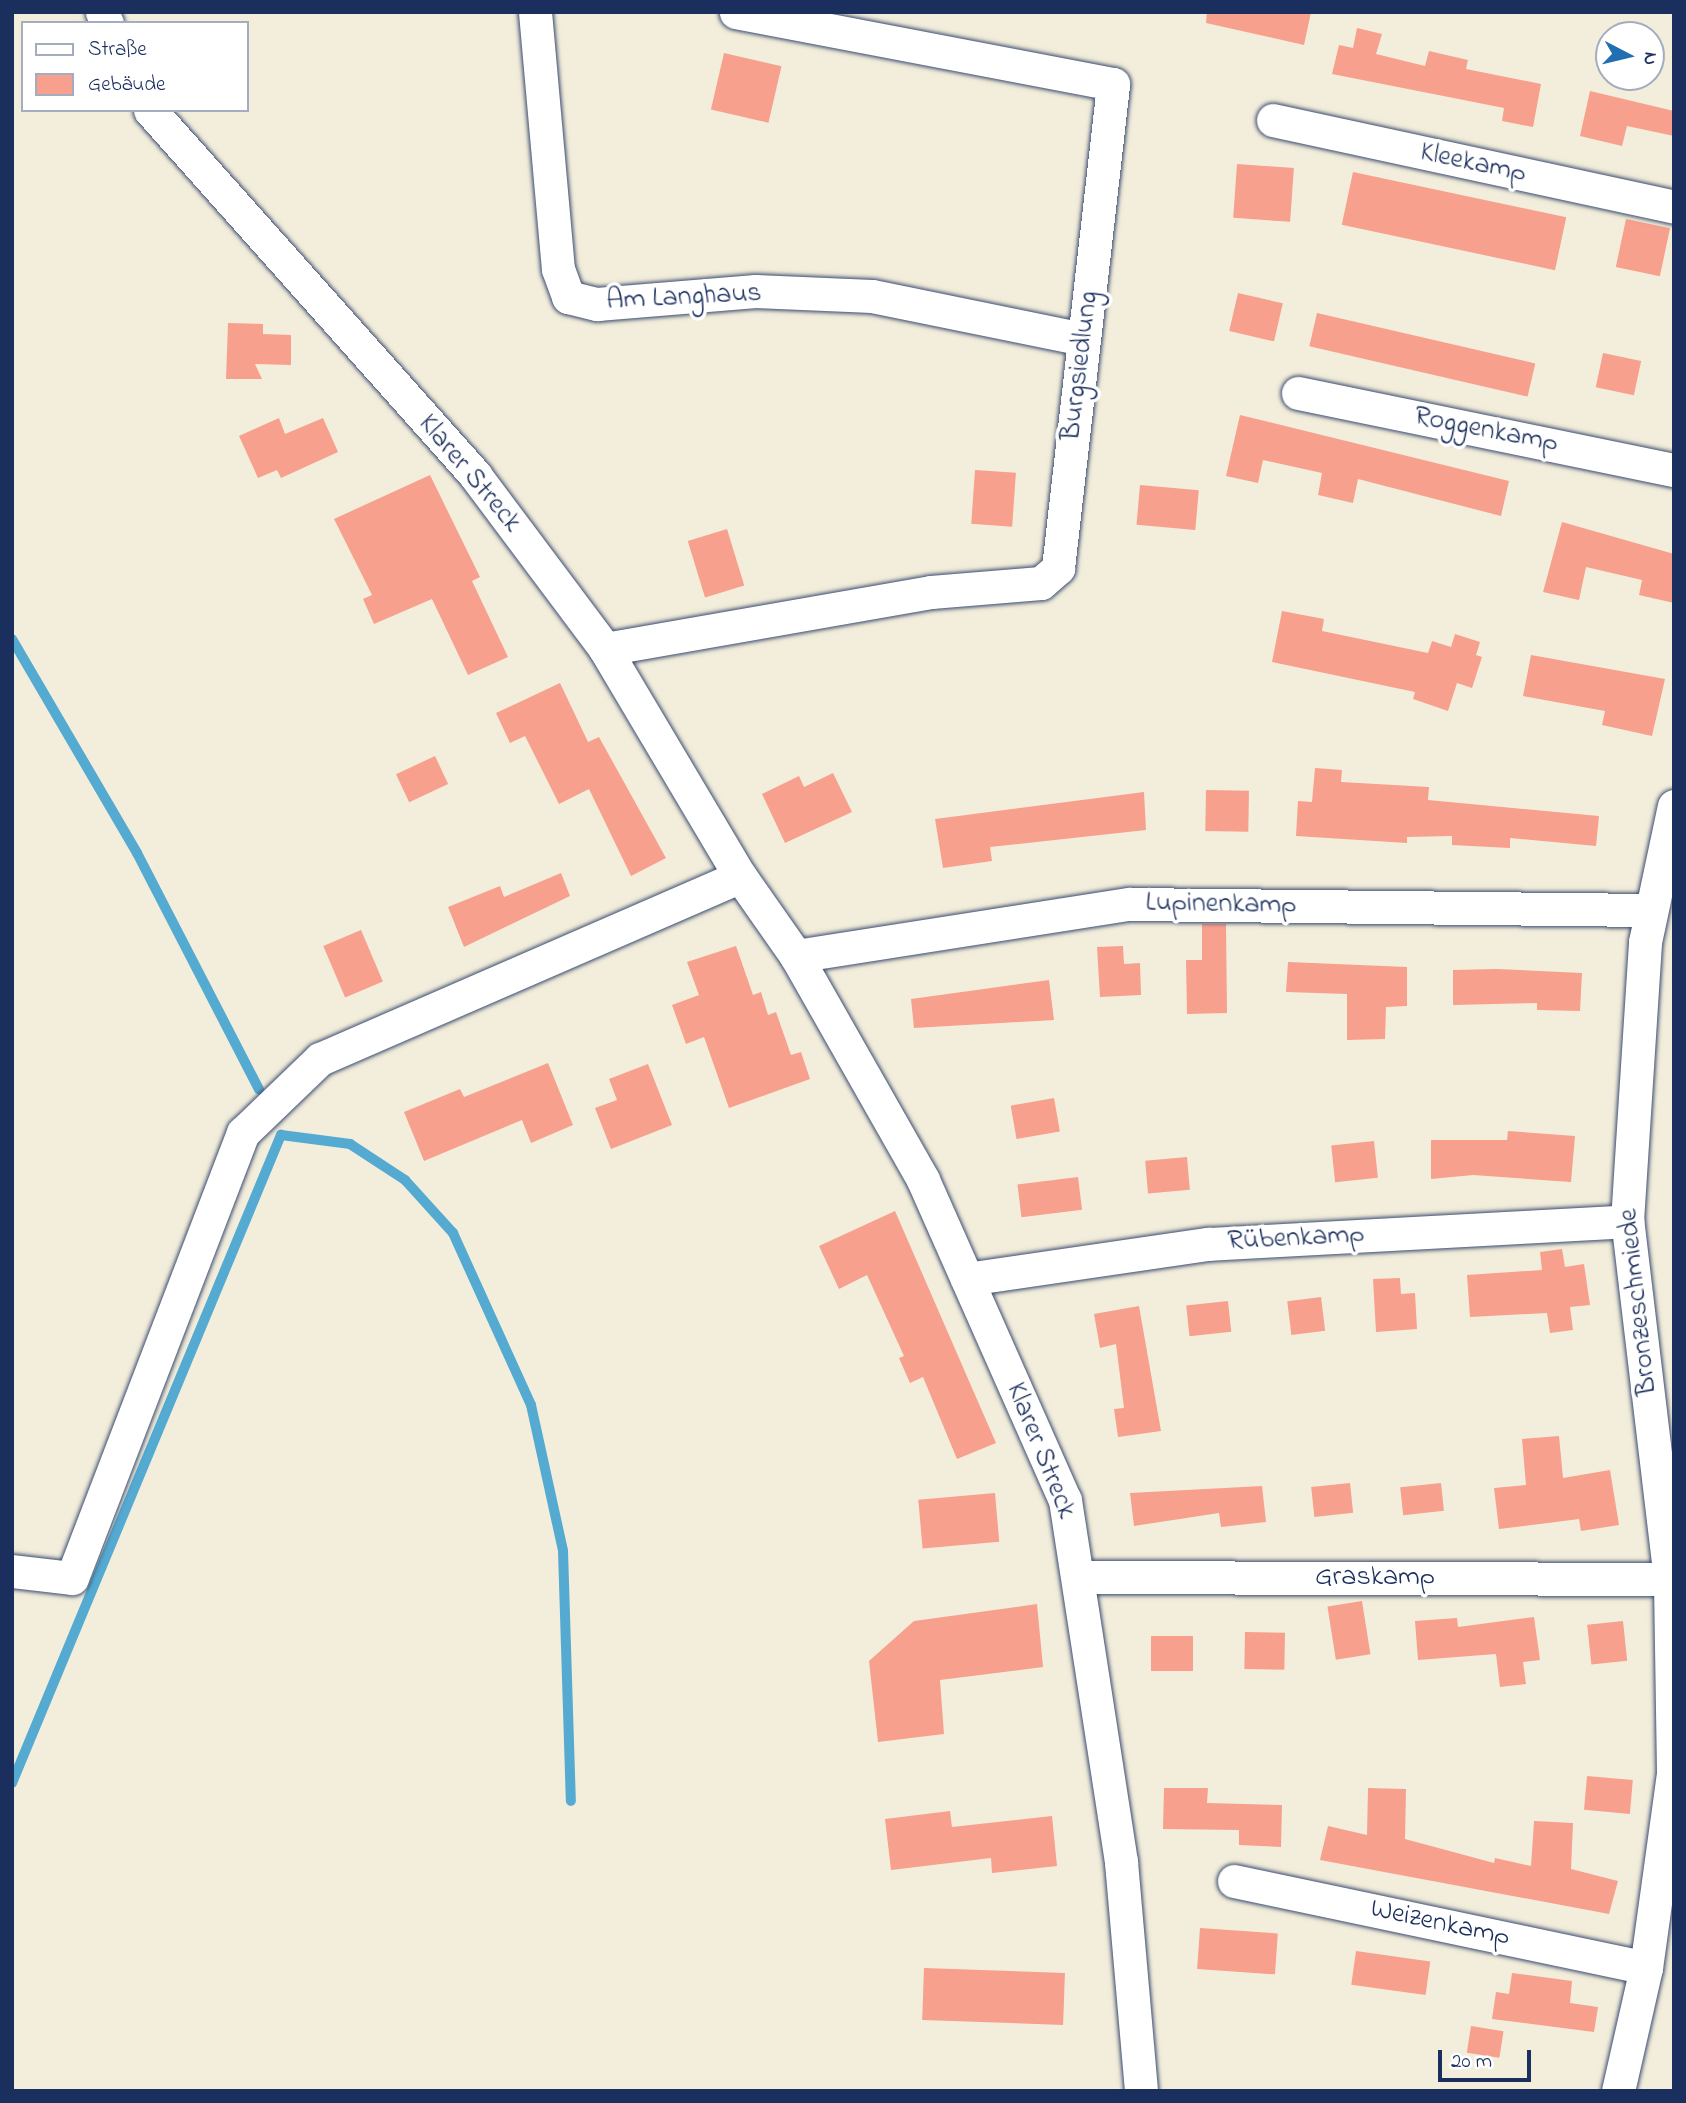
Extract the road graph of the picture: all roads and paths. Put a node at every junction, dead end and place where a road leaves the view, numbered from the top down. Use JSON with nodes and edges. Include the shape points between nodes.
{"nodes":[{"id":1,"x":535,"y":12,"type":"edge"},
{"id":2,"x":736,"y":12,"type":"edge"},
{"id":3,"x":152,"y":112,"type":"edge"},
{"id":4,"x":1273,"y":120,"type":"dead end"},
{"id":5,"x":1674,"y":207,"type":"edge"},
{"id":6,"x":1084,"y":339,"type":"junction"},
{"id":7,"x":1298,"y":393,"type":"dead end"},
{"id":8,"x":1674,"y":470,"type":"edge"},
{"id":9,"x":605,"y":649,"type":"junction"},
{"id":10,"x":1674,"y":806,"type":"edge"},
{"id":11,"x":740,"y":876,"type":"junction"},
{"id":12,"x":1650,"y":909,"type":"junction"},
{"id":13,"x":796,"y":956,"type":"junction"},
{"id":14,"x":1628,"y":1221,"type":"junction"},
{"id":15,"x":967,"y":1279,"type":"junction"},
{"id":16,"x":12,"y":1571,"type":"edge"},
{"id":17,"x":1081,"y":1577,"type":"junction"},
{"id":18,"x":1670,"y":1579,"type":"junction"},
{"id":19,"x":1234,"y":1881,"type":"dead end"},
{"id":20,"x":1646,"y":1968,"type":"junction"},
{"id":21,"x":1141,"y":2091,"type":"edge"},
{"id":22,"x":1618,"y":2091,"type":"edge"}],
"edges":[{"from":1,"to":6,"type":"street","name":"Am Langhaus","via":[[558,269],[568,297],[597,304],[755,292],[873,296]]},
{"from":2,"to":6,"type":"street","name":"Burgsiedlung","via":[[1113,84]]},
{"from":3,"to":9,"type":"street","name":"Klarer Streck","via":[[475,475]]},
{"from":4,"to":5,"type":"street","name":"Kleekamp"},
{"from":6,"to":9,"type":"street","name":"Burgsiedlung","via":[[1058,568],[1041,583],[932,592]]},
{"from":7,"to":8,"type":"street","name":"Roggenkamp"},
{"from":9,"to":11,"type":"street","name":"Klarer Streck"},
{"from":10,"to":12,"type":"street","name":"Bronzeschmiede"},
{"from":11,"to":13,"type":"street","name":"Klarer Streck"},
{"from":11,"to":16,"type":"street","via":[[320,1059],[243,1133],[72,1578]]},
{"from":12,"to":13,"type":"street","name":"Lupinenkamp","via":[[1129,904]]},
{"from":12,"to":14,"type":"street","name":"Bronzeschmiede","via":[[1633,1062]]},
{"from":13,"to":15,"type":"street","name":"Klarer Streck","via":[[923,1180]]},
{"from":14,"to":15,"type":"street","name":"Rübenkamp","via":[[1208,1244]]},
{"from":14,"to":18,"type":"street","name":"Bronzeschmiede"},
{"from":15,"to":17,"type":"street","name":"Klarer Streck","via":[[1065,1500]]},
{"from":17,"to":18,"type":"street","name":"Graskamp"},
{"from":17,"to":21,"type":"street","name":"Klarer Streck","via":[[1121,1862]]},
{"from":18,"to":20,"type":"street","name":"Bronzeschmiede","via":[[1673,1773]]},
{"from":19,"to":20,"type":"street","name":"Weizenkamp"},
{"from":20,"to":22,"type":"street","name":"Bronzeschmiede"}]}
